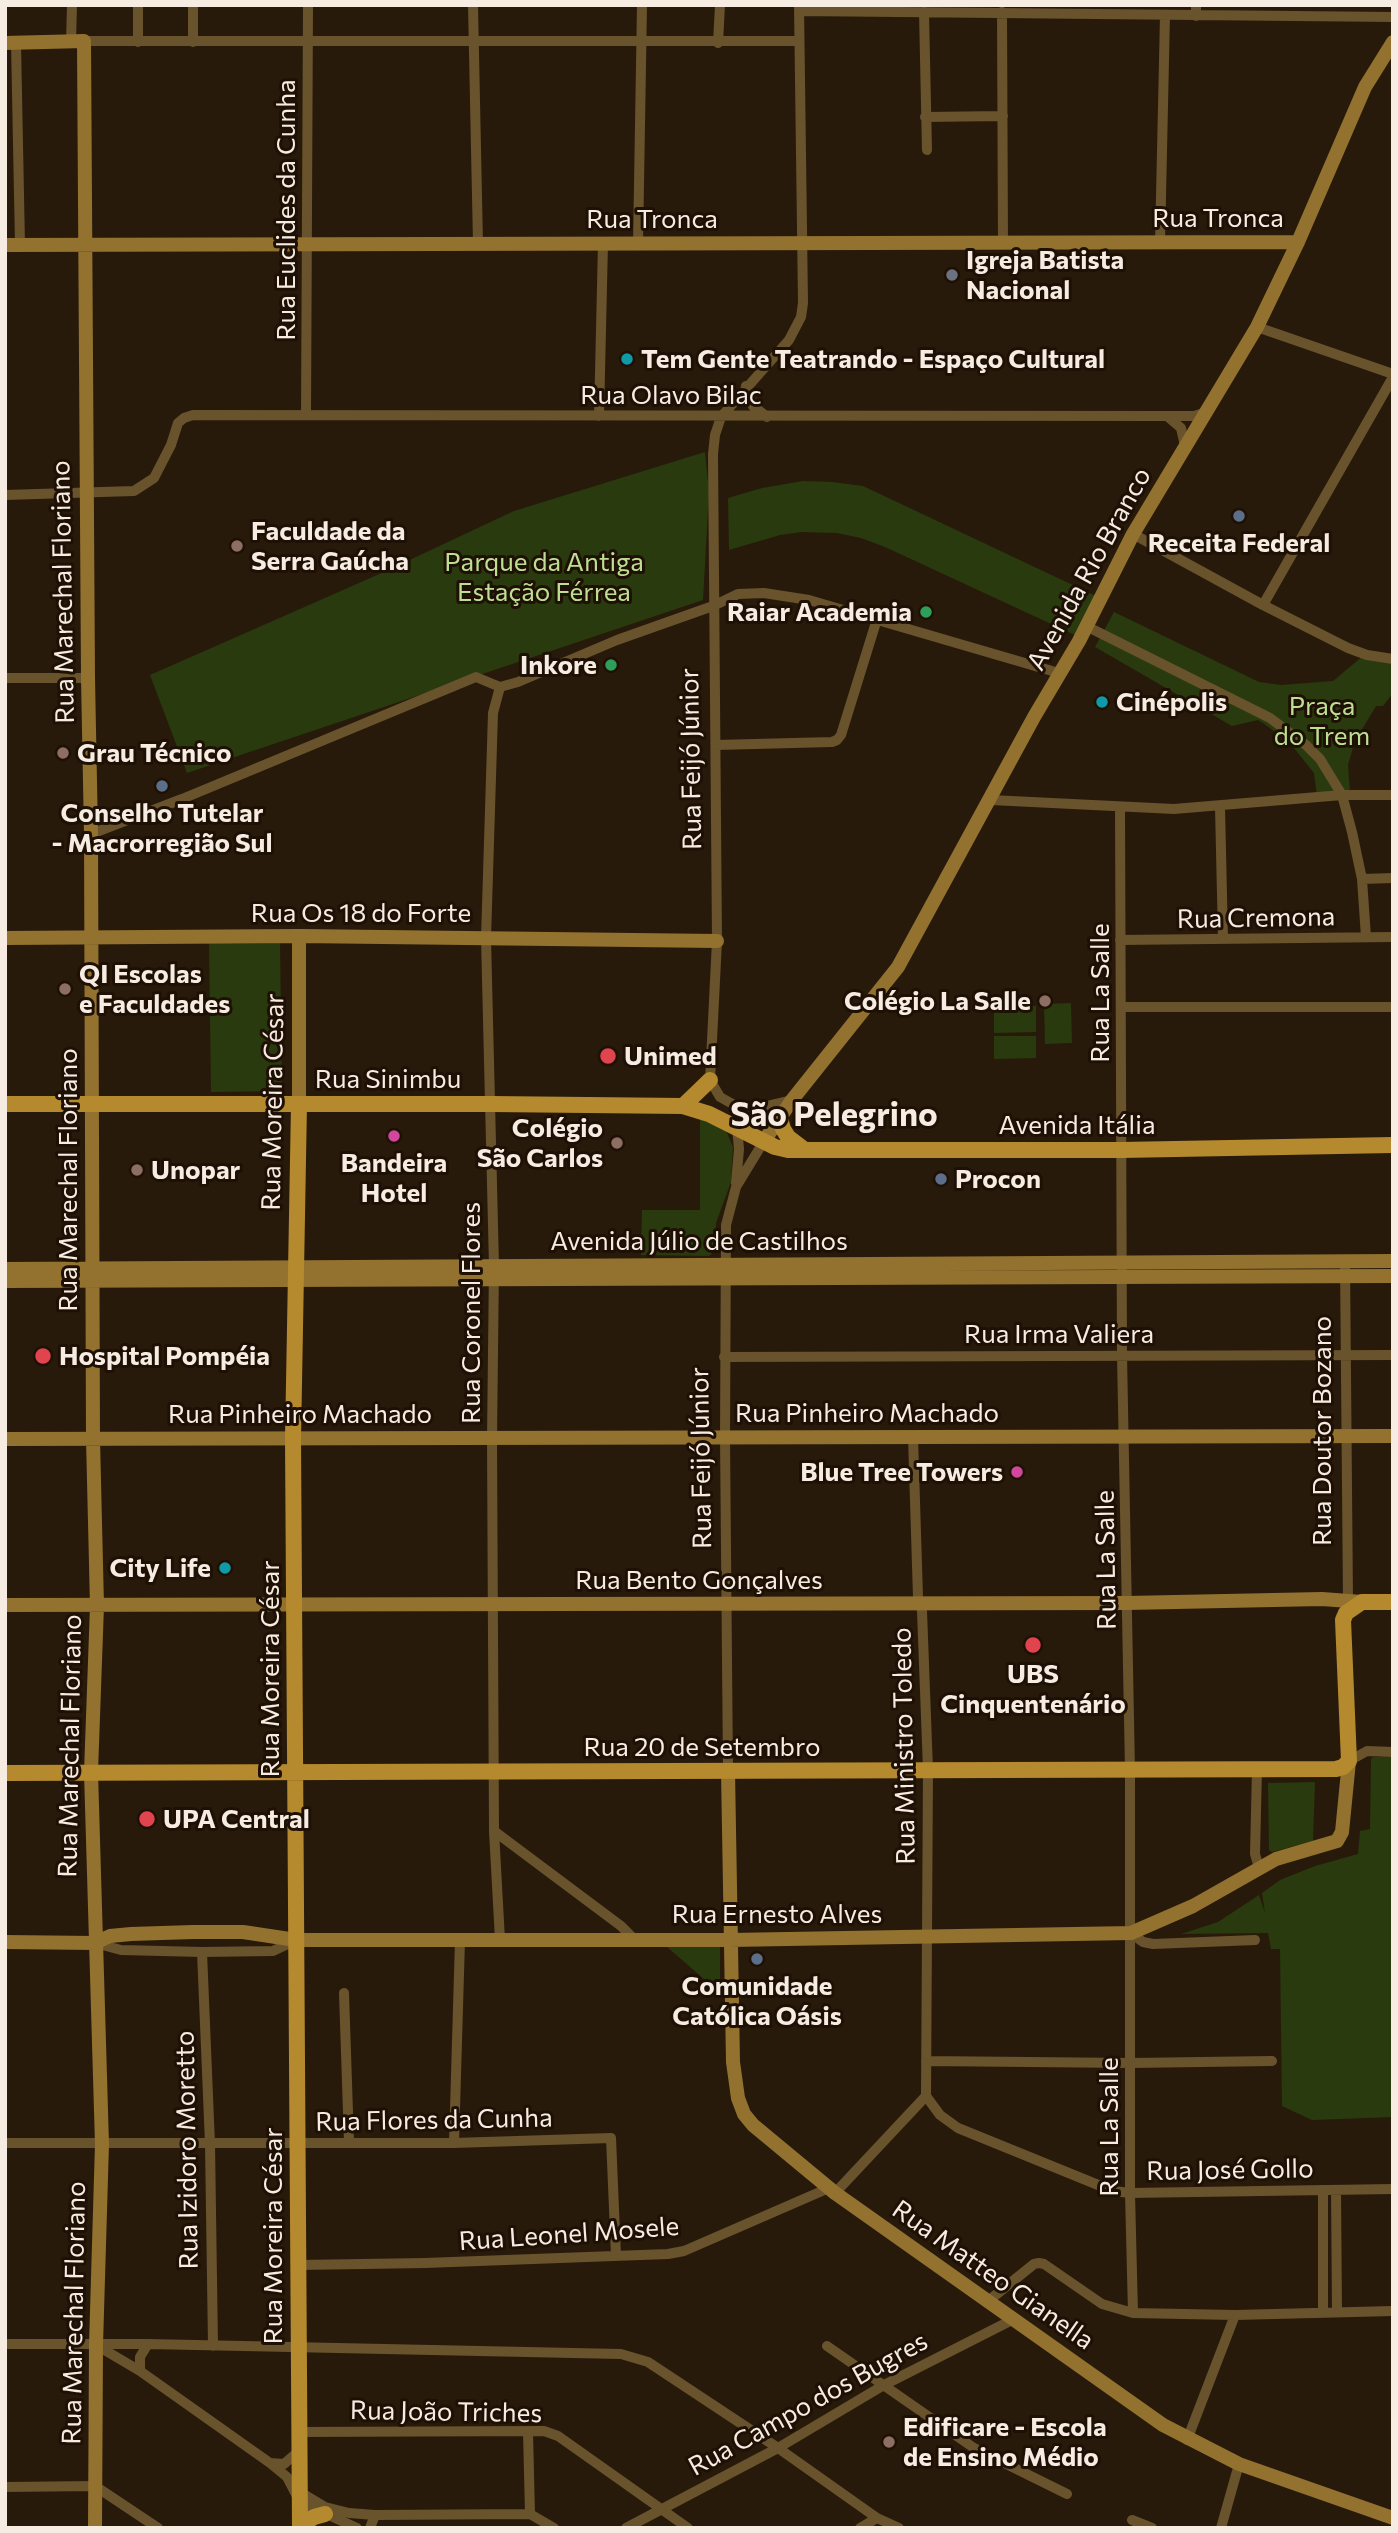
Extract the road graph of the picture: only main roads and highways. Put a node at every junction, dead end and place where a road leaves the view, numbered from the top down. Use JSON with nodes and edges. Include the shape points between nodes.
{"nodes":[{"id":1,"x":710,"y":1080,"type":"road end"},
{"id":2,"x":5,"y":1104,"type":"edge"},
{"id":3,"x":299,"y":1104,"type":"junction"},
{"id":4,"x":683,"y":1106,"type":"junction"},
{"id":5,"x":779,"y":1118,"type":"road end"},
{"id":6,"x":764,"y":1141,"type":"joint"},
{"id":7,"x":1393,"y":1145,"type":"edge"},
{"id":8,"x":806,"y":1150,"type":"junction"},
{"id":9,"x":1393,"y":1602,"type":"edge"},
{"id":10,"x":1349,"y":1761,"type":"joint"},
{"id":11,"x":5,"y":1773,"type":"edge"},
{"id":12,"x":296,"y":1773,"type":"junction"},
{"id":13,"x":325,"y":2514,"type":"road end"},
{"id":14,"x":300,"y":2527,"type":"edge"}],
"edges":[{"from":1,"to":4,"type":"main road"},
{"from":2,"to":3,"type":"main road","name":"Rua Sinimbu"},
{"from":3,"to":4,"type":"main road","name":"Rua Sinimbu"},
{"from":3,"to":12,"type":"main road","name":"Rua Moreira César","via":[[293,1439]]},
{"from":4,"to":6,"type":"main road","name":"Rua Sinimbu"},
{"from":5,"to":8,"type":"main road","via":[[788,1137]]},
{"from":6,"to":8,"type":"main road","name":"Avenida Itália","via":[[775,1147]]},
{"from":7,"to":8,"type":"main road","name":"Avenida Itália"},
{"from":9,"to":10,"type":"main road","name":"Rua Bento Gonçalves","via":[[1355,1601],[1343,1620]]},
{"from":10,"to":12,"type":"main road","name":"Rua 20 de Setembro","via":[[1336,1769]]},
{"from":11,"to":12,"type":"main road","name":"Rua 20 de Setembro"},
{"from":12,"to":14,"type":"main road","name":"Rua Moreira César"},
{"from":13,"to":14,"type":"main road"}]}
